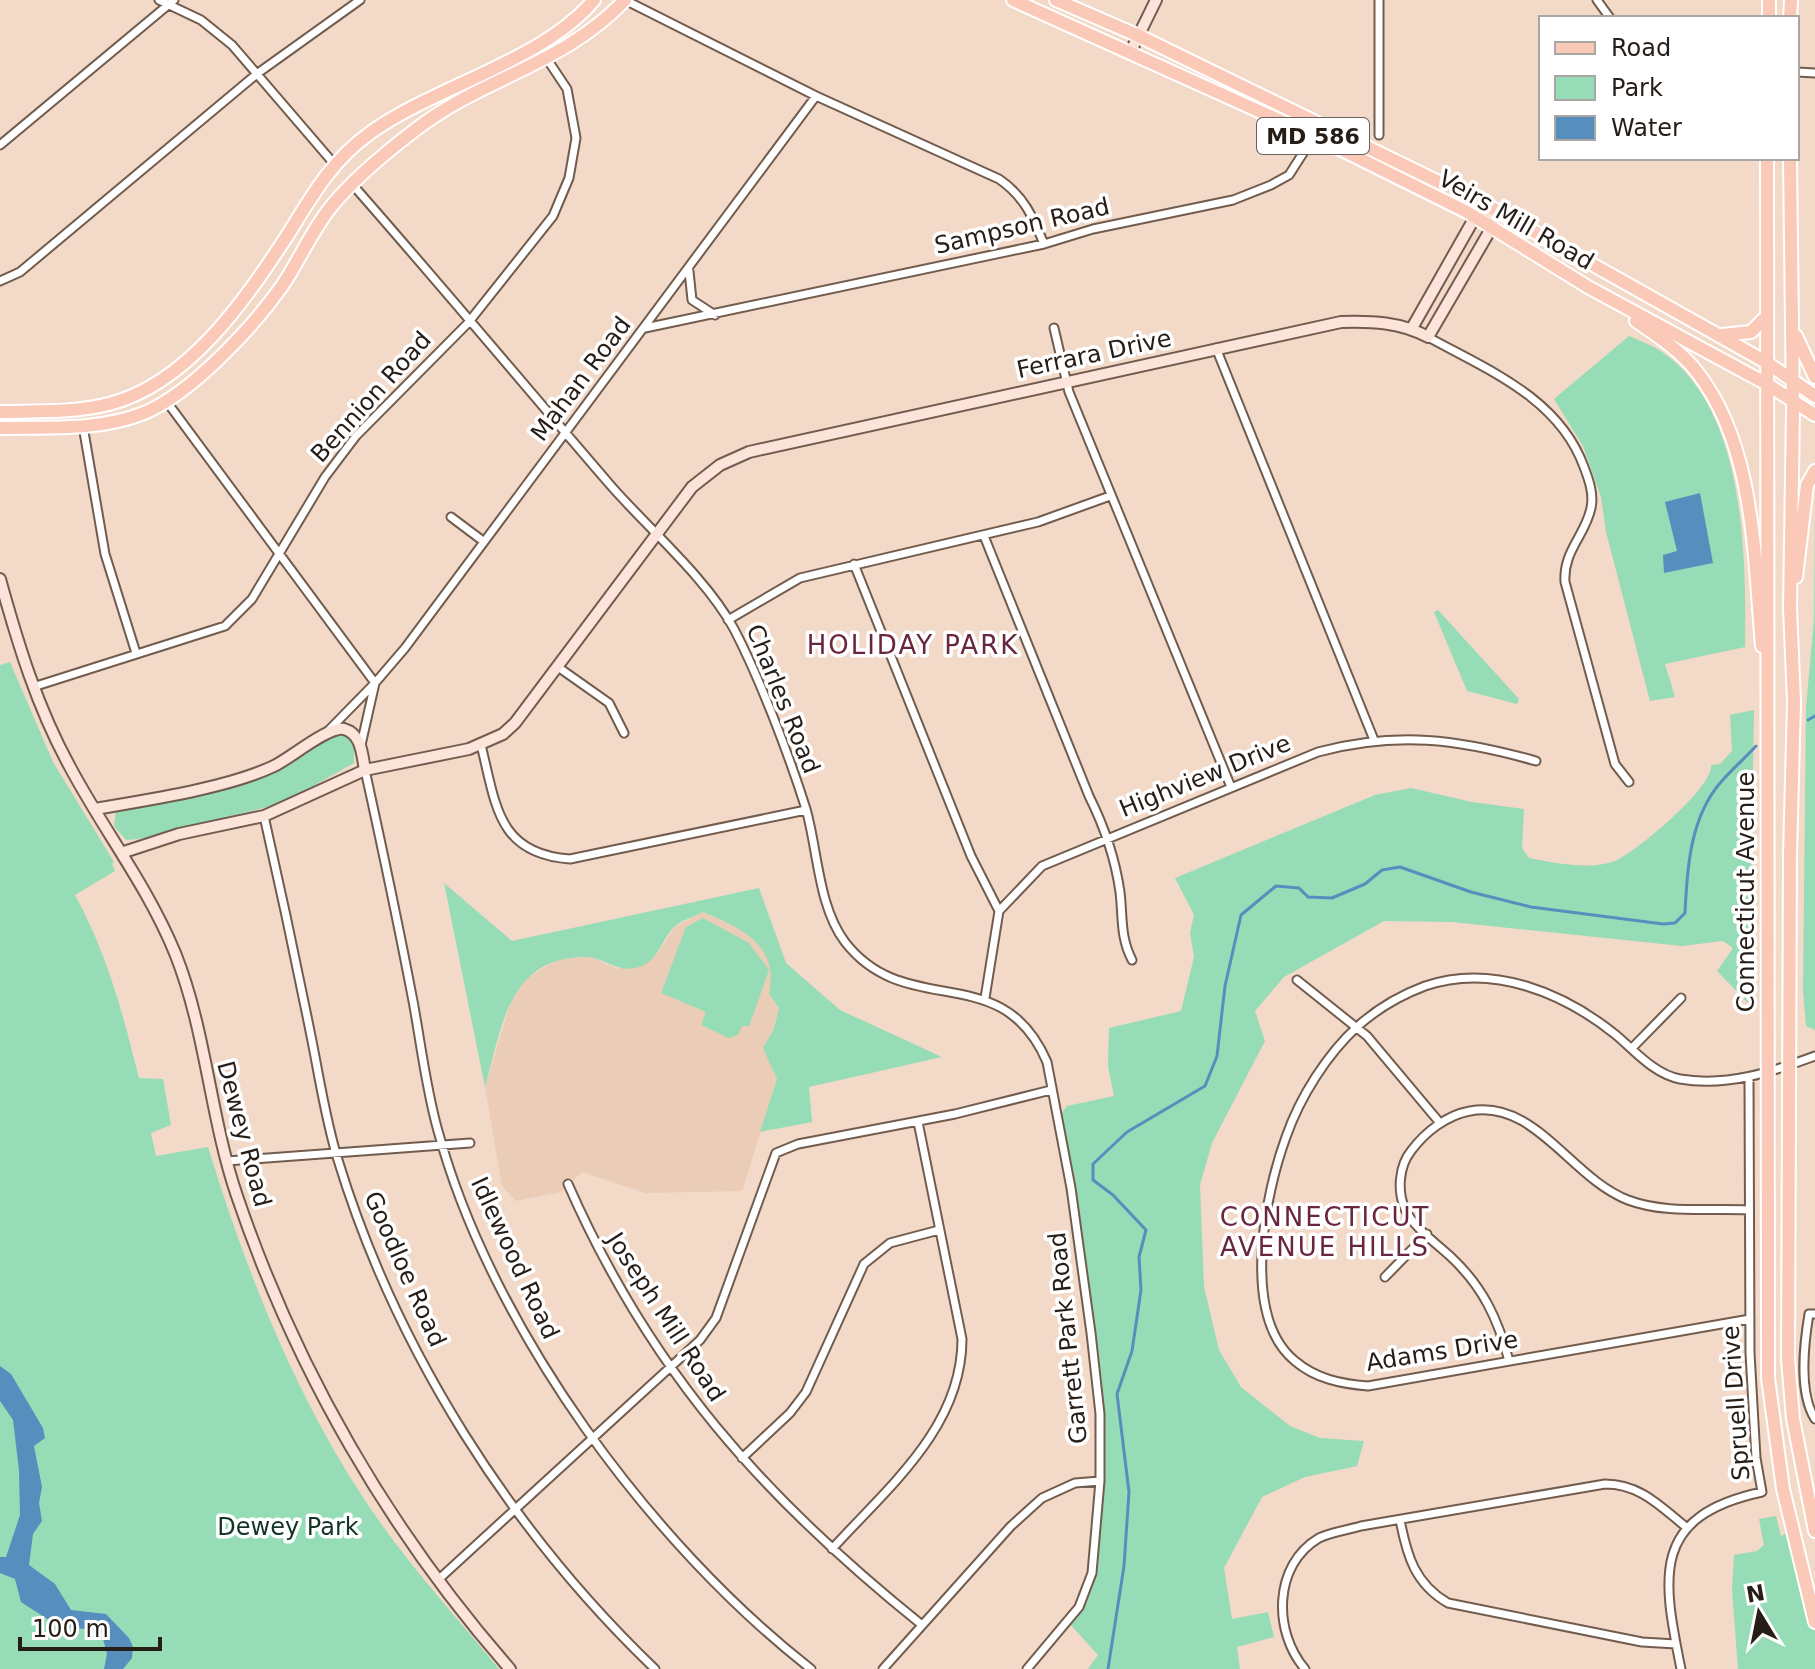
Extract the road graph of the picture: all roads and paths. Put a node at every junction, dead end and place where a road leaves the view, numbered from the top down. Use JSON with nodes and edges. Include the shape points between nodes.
{"nodes":[{"id":1,"x":360,"y":0,"type":"edge"},
{"id":2,"x":594,"y":0,"type":"edge"},
{"id":3,"x":625,"y":0,"type":"edge"},
{"id":4,"x":1013,"y":0,"type":"edge"},
{"id":5,"x":1056,"y":0,"type":"edge"},
{"id":6,"x":1156,"y":0,"type":"edge"},
{"id":7,"x":1379,"y":0,"type":"edge"},
{"id":8,"x":167,"y":1,"type":"edge"},
{"id":9,"x":1139,"y":36,"type":"junction"},
{"id":10,"x":1131,"y":51,"type":"junction"},
{"id":11,"x":547,"y":59,"type":"junction"},
{"id":12,"x":258,"y":73,"type":"junction"},
{"id":13,"x":816,"y":96,"type":"junction"},
{"id":14,"x":1379,"y":135,"type":"dead end"},
{"id":15,"x":1314,"y":136,"type":"junction"},
{"id":16,"x":0,"y":145,"type":"edge"},
{"id":17,"x":1767,"y":160,"type":"edge"},
{"id":18,"x":1790,"y":160,"type":"edge"},
{"id":19,"x":335,"y":165,"type":"junction"},
{"id":20,"x":352,"y":184,"type":"junction"},
{"id":21,"x":1492,"y":208,"type":"junction"},
{"id":22,"x":1475,"y":217,"type":"junction"},
{"id":23,"x":1492,"y":227,"type":"junction"},
{"id":24,"x":1044,"y":244,"type":"junction"},
{"id":25,"x":689,"y":271,"type":"junction"},
{"id":26,"x":0,"y":281,"type":"edge"},
{"id":27,"x":1588,"y":287,"type":"junction"},
{"id":28,"x":715,"y":315,"type":"junction"},
{"id":29,"x":1793,"y":315,"type":"junction"},
{"id":30,"x":1767,"y":316,"type":"junction"},
{"id":31,"x":468,"y":323,"type":"junction"},
{"id":32,"x":644,"y":328,"type":"junction"},
{"id":33,"x":1054,"y":328,"type":"dead end"},
{"id":34,"x":1412,"y":328,"type":"junction"},
{"id":35,"x":1716,"y":334,"type":"junction"},
{"id":36,"x":1428,"y":337,"type":"junction"},
{"id":37,"x":1216,"y":348,"type":"junction"},
{"id":38,"x":1766,"y":362,"type":"junction"},
{"id":39,"x":1815,"y":377,"type":"edge"},
{"id":40,"x":1065,"y":380,"type":"junction"},
{"id":41,"x":1793,"y":381,"type":"junction"},
{"id":42,"x":1765,"y":383,"type":"junction"},
{"id":43,"x":1815,"y":396,"type":"edge"},
{"id":44,"x":167,"y":402,"type":"junction"},
{"id":45,"x":1793,"y":402,"type":"junction"},
{"id":46,"x":0,"y":412,"type":"edge"},
{"id":47,"x":1815,"y":415,"type":"edge"},
{"id":48,"x":83,"y":426,"type":"junction"},
{"id":49,"x":0,"y":428,"type":"edge"},
{"id":50,"x":565,"y":433,"type":"junction"},
{"id":51,"x":1815,"y":471,"type":"edge"},
{"id":52,"x":1110,"y":496,"type":"junction"},
{"id":53,"x":451,"y":517,"type":"dead end"},
{"id":54,"x":655,"y":536,"type":"junction"},
{"id":55,"x":984,"y":536,"type":"junction"},
{"id":56,"x":483,"y":541,"type":"junction"},
{"id":57,"x":278,"y":555,"type":"junction"},
{"id":58,"x":854,"y":564,"type":"junction"},
{"id":59,"x":0,"y":579,"type":"edge"},
{"id":60,"x":1790,"y":608,"type":"junction"},
{"id":61,"x":728,"y":620,"type":"junction"},
{"id":62,"x":136,"y":653,"type":"junction"},
{"id":63,"x":558,"y":667,"type":"junction"},
{"id":64,"x":375,"y":683,"type":"junction"},
{"id":65,"x":32,"y":687,"type":"junction"},
{"id":66,"x":1769,"y":725,"type":"junction"},
{"id":67,"x":329,"y":730,"type":"junction"},
{"id":68,"x":624,"y":733,"type":"dead end"},
{"id":69,"x":1374,"y":740,"type":"junction"},
{"id":70,"x":361,"y":745,"type":"junction"},
{"id":71,"x":481,"y":745,"type":"junction"},
{"id":72,"x":1536,"y":761,"type":"dead end"},
{"id":73,"x":365,"y":770,"type":"junction"},
{"id":74,"x":1629,"y":782,"type":"dead end"},
{"id":75,"x":1231,"y":787,"type":"junction"},
{"id":76,"x":95,"y":809,"type":"junction"},
{"id":77,"x":806,"y":810,"type":"junction"},
{"id":78,"x":264,"y":816,"type":"junction"},
{"id":79,"x":1109,"y":837,"type":"junction"},
{"id":80,"x":124,"y":852,"type":"junction"},
{"id":81,"x":999,"y":911,"type":"junction"},
{"id":82,"x":1132,"y":960,"type":"dead end"},
{"id":83,"x":1297,"y":980,"type":"dead end"},
{"id":84,"x":985,"y":998,"type":"junction"},
{"id":85,"x":1681,"y":998,"type":"dead end"},
{"id":86,"x":1357,"y":1027,"type":"junction"},
{"id":87,"x":1632,"y":1048,"type":"junction"},
{"id":88,"x":1815,"y":1056,"type":"edge"},
{"id":89,"x":1789,"y":1065,"type":"junction"},
{"id":90,"x":1769,"y":1069,"type":"junction"},
{"id":91,"x":1749,"y":1079,"type":"junction"},
{"id":92,"x":1051,"y":1090,"type":"junction"},
{"id":93,"x":918,"y":1122,"type":"junction"},
{"id":94,"x":1440,"y":1123,"type":"junction"},
{"id":95,"x":470,"y":1143,"type":"dead end"},
{"id":96,"x":444,"y":1147,"type":"junction"},
{"id":97,"x":336,"y":1153,"type":"junction"},
{"id":98,"x":227,"y":1161,"type":"junction"},
{"id":99,"x":568,"y":1184,"type":"dead end"},
{"id":100,"x":1748,"y":1210,"type":"junction"},
{"id":101,"x":939,"y":1230,"type":"junction"},
{"id":102,"x":1427,"y":1234,"type":"junction"},
{"id":103,"x":1385,"y":1277,"type":"dead end"},
{"id":104,"x":1812,"y":1314,"type":"edge"},
{"id":105,"x":1750,"y":1319,"type":"junction"},
{"id":106,"x":1509,"y":1361,"type":"junction"},
{"id":107,"x":669,"y":1368,"type":"junction"},
{"id":108,"x":1815,"y":1419,"type":"edge"},
{"id":109,"x":593,"y":1438,"type":"junction"},
{"id":110,"x":742,"y":1458,"type":"junction"},
{"id":111,"x":1100,"y":1481,"type":"junction"},
{"id":112,"x":515,"y":1509,"type":"junction"},
{"id":113,"x":1400,"y":1520,"type":"junction"},
{"id":114,"x":1686,"y":1527,"type":"junction"},
{"id":115,"x":1815,"y":1531,"type":"edge"},
{"id":116,"x":832,"y":1549,"type":"junction"},
{"id":117,"x":439,"y":1579,"type":"junction"},
{"id":118,"x":1815,"y":1622,"type":"edge"},
{"id":119,"x":922,"y":1625,"type":"junction"},
{"id":120,"x":1676,"y":1644,"type":"junction"},
{"id":121,"x":510,"y":1669,"type":"edge"},
{"id":122,"x":655,"y":1669,"type":"edge"},
{"id":123,"x":811,"y":1669,"type":"edge"},
{"id":124,"x":883,"y":1669,"type":"edge"},
{"id":125,"x":1027,"y":1669,"type":"edge"},
{"id":126,"x":1305,"y":1669,"type":"edge"},
{"id":127,"x":1681,"y":1669,"type":"edge"}],
"edges":[{"from":1,"to":12,"type":"street"},
{"from":2,"to":19,"type":"main road","via":[[556,34],[439,92],[370,134]]},
{"from":3,"to":11,"type":"main road","via":[[601,25]]},
{"from":3,"to":13,"type":"street"},
{"from":4,"to":10,"type":"main road","name":"Veirs Mill Road","number":"MD 586"},
{"from":5,"to":9,"type":"main road","name":"Veirs Mill Road","number":"MD 586"},
{"from":6,"to":9,"type":"street"},
{"from":7,"to":14,"type":"street"},
{"from":8,"to":12,"type":"street","via":[[201,20]]},
{"from":8,"to":16,"type":"street"},
{"from":9,"to":10,"type":"street"},
{"from":9,"to":21,"type":"main road","name":"Veirs Mill Road","number":"MD 586"},
{"from":10,"to":15,"type":"main road","name":"Veirs Mill Road","number":"MD 586"},
{"from":11,"to":20,"type":"main road","via":[[416,129]]},
{"from":11,"to":31,"type":"street","name":"Bennion Road","via":[[572,104],[576,138],[569,178],[553,216]]},
{"from":12,"to":19,"type":"street"},
{"from":12,"to":26,"type":"street","via":[[20,272]]},
{"from":13,"to":24,"type":"street","via":[[999,179],[1031,211]]},
{"from":13,"to":25,"type":"street","name":"Mahan Road"},
{"from":15,"to":22,"type":"main road","name":"Veirs Mill Road","number":"MD 586"},
{"from":15,"to":24,"type":"street","name":"Sampson Road","via":[[1289,175],[1271,185],[1233,200]]},
{"from":17,"to":30,"type":"main road","name":"Connecticut Avenue"},
{"from":18,"to":29,"type":"main road","name":"Connecticut Avenue"},
{"from":19,"to":46,"type":"main road","via":[[317,184],[256,284],[174,370],[142,392],[110,404]]},
{"from":20,"to":31,"type":"street","name":"Charles Road"},
{"from":20,"to":44,"type":"main road","via":[[329,210],[281,286]]},
{"from":21,"to":22,"type":"street"},
{"from":21,"to":23,"type":"street"},
{"from":21,"to":35,"type":"main road","name":"Veirs Mill Road","number":"MD 586"},
{"from":22,"to":23,"type":"main road","name":"Veirs Mill Road","number":"MD 586"},
{"from":22,"to":34,"type":"street"},
{"from":23,"to":27,"type":"main road","name":"Veirs Mill Road","number":"MD 586"},
{"from":23,"to":36,"type":"street"},
{"from":24,"to":28,"type":"street","name":"Sampson Road"},
{"from":25,"to":28,"type":"street","via":[[692,300]]},
{"from":25,"to":32,"type":"street","name":"Mahan Road"},
{"from":27,"to":42,"type":"main road","name":"Veirs Mill Road","number":"MD 586"},
{"from":27,"to":66,"type":"main road","via":[[1673,346],[1697,371],[1726,421],[1747,508]]},
{"from":28,"to":32,"type":"street","name":"Sampson Road"},
{"from":29,"to":39,"type":"main road","via":[[1797,339]]},
{"from":29,"to":41,"type":"main road","name":"Connecticut Avenue"},
{"from":30,"to":35,"type":"main road","via":[[1747,333]]},
{"from":30,"to":38,"type":"main road","name":"Connecticut Avenue"},
{"from":31,"to":50,"type":"street","name":"Charles Road"},
{"from":31,"to":57,"type":"street","name":"Bennion Road","via":[[356,436]]},
{"from":32,"to":50,"type":"street","name":"Mahan Road"},
{"from":33,"to":40,"type":"street"},
{"from":34,"to":36,"type":"street","name":"Ferrara Drive"},
{"from":34,"to":37,"type":"street","name":"Ferrara Drive","via":[[1341,322]]},
{"from":35,"to":38,"type":"main road","name":"Veirs Mill Road","number":"MD 586"},
{"from":36,"to":74,"type":"street","name":"Ferrara Drive","via":[[1541,403],[1562,425],[1582,462],[1591,510],[1569,552],[1565,582],[1615,764]]},
{"from":37,"to":40,"type":"street","name":"Ferrara Drive"},
{"from":37,"to":69,"type":"street"},
{"from":38,"to":41,"type":"main road","name":"Veirs Mill Road","number":"MD 586"},
{"from":38,"to":42,"type":"main road","name":"Connecticut Avenue"},
{"from":40,"to":52,"type":"street"},
{"from":40,"to":54,"type":"street","name":"Ferrara Drive","via":[[749,452],[720,465],[692,487]]},
{"from":41,"to":43,"type":"main road","name":"Veirs Mill Road","number":"MD 586"},
{"from":41,"to":45,"type":"main road","name":"Connecticut Avenue"},
{"from":42,"to":45,"type":"main road","name":"Veirs Mill Road","number":"MD 586"},
{"from":42,"to":66,"type":"main road","name":"Connecticut Avenue"},
{"from":44,"to":48,"type":"main road","via":[[118,421]]},
{"from":44,"to":57,"type":"street"},
{"from":45,"to":47,"type":"main road","name":"Veirs Mill Road","number":"MD 586"},
{"from":45,"to":60,"type":"main road","name":"Connecticut Avenue"},
{"from":48,"to":49,"type":"main road"},
{"from":48,"to":62,"type":"street","via":[[105,554]]},
{"from":50,"to":54,"type":"street","name":"Charles Road"},
{"from":50,"to":56,"type":"street","name":"Mahan Road"},
{"from":51,"to":60,"type":"main road","via":[[1807,485]]},
{"from":52,"to":55,"type":"street"},
{"from":52,"to":75,"type":"street"},
{"from":53,"to":56,"type":"street"},
{"from":54,"to":61,"type":"street","name":"Charles Road"},
{"from":54,"to":63,"type":"street","name":"Ferrara Drive"},
{"from":55,"to":58,"type":"street"},
{"from":55,"to":79,"type":"street"},
{"from":56,"to":64,"type":"street","name":"Mahan Road"},
{"from":57,"to":62,"type":"street","name":"Bennion Road","via":[[252,599],[225,626]]},
{"from":57,"to":64,"type":"street"},
{"from":58,"to":61,"type":"street","via":[[800,578]]},
{"from":58,"to":81,"type":"street","via":[[971,856]]},
{"from":59,"to":65,"type":"street","name":"Dewey Road"},
{"from":60,"to":89,"type":"main road","name":"Connecticut Avenue","via":[[1794,702]]},
{"from":61,"to":77,"type":"street","name":"Charles Road"},
{"from":62,"to":65,"type":"street","name":"Bennion Road"},
{"from":63,"to":68,"type":"street","via":[[609,703]]},
{"from":63,"to":71,"type":"street","name":"Ferrara Drive","via":[[515,723]]},
{"from":64,"to":67,"type":"street","name":"Mahan Road"},
{"from":64,"to":70,"type":"street","name":"Mahan Road"},
{"from":65,"to":76,"type":"street","name":"Dewey Road"},
{"from":66,"to":90,"type":"main road","name":"Connecticut Avenue"},
{"from":67,"to":70,"type":"street","via":[[353,734]]},
{"from":67,"to":76,"type":"street","name":"Mahan Road","via":[[291,758],[260,772]]},
{"from":69,"to":72,"type":"street","name":"Highview Drive","via":[[1439,740]]},
{"from":69,"to":75,"type":"street","name":"Highview Drive","via":[[1318,752]]},
{"from":70,"to":73,"type":"street","name":"Mahan Road"},
{"from":71,"to":73,"type":"street","name":"Ferrara Drive"},
{"from":71,"to":77,"type":"street","via":[[499,815],[509,833],[545,857],[570,859]]},
{"from":73,"to":78,"type":"street"},
{"from":73,"to":96,"type":"street","name":"Idlewood Road"},
{"from":75,"to":79,"type":"street","name":"Highview Drive"},
{"from":76,"to":80,"type":"street","name":"Dewey Road"},
{"from":77,"to":84,"type":"street","name":"Charles Road","via":[[830,912],[856,956],[891,979]]},
{"from":78,"to":80,"type":"street"},
{"from":78,"to":97,"type":"street","name":"Goodloe Road"},
{"from":79,"to":81,"type":"street","name":"Highview Drive","via":[[1042,866]]},
{"from":79,"to":82,"type":"street","via":[[1124,944]]},
{"from":80,"to":98,"type":"street","name":"Dewey Road","via":[[180,966]]},
{"from":81,"to":84,"type":"street"},
{"from":83,"to":86,"type":"street"},
{"from":84,"to":92,"type":"street","name":"Charles Road","via":[[1013,1014],[1031,1033],[1047,1062]]},
{"from":85,"to":87,"type":"street"},
{"from":86,"to":87,"type":"street","name":"Adams Drive","via":[[1386,1004],[1427,986],[1489,978],[1570,1003]]},
{"from":86,"to":94,"type":"street"},
{"from":86,"to":106,"type":"street","name":"Adams Drive","via":[[1304,1097],[1275,1171],[1262,1257],[1273,1329],[1295,1362],[1344,1384],[1368,1386]]},
{"from":87,"to":91,"type":"street","name":"Adams Drive","via":[[1656,1070],[1679,1079]]},
{"from":88,"to":89,"type":"street","name":"Adams Drive"},
{"from":89,"to":90,"type":"street","name":"Adams Drive"},
{"from":89,"to":115,"type":"main road","name":"Connecticut Avenue","via":[[1788,1359],[1793,1419]]},
{"from":90,"to":91,"type":"street","name":"Adams Drive"},
{"from":90,"to":118,"type":"main road","name":"Connecticut Avenue","via":[[1768,1378],[1783,1489]]},
{"from":91,"to":100,"type":"street","name":"Spruell Drive"},
{"from":92,"to":93,"type":"street"},
{"from":92,"to":111,"type":"street","name":"Garrett Park Road","via":[[1091,1333],[1100,1414]]},
{"from":93,"to":101,"type":"street"},
{"from":93,"to":107,"type":"street","via":[[798,1144],[776,1153],[716,1318]]},
{"from":94,"to":100,"type":"street","via":[[1461,1112],[1508,1112],[1582,1173],[1628,1200],[1669,1209]]},
{"from":94,"to":102,"type":"street","via":[[1410,1152],[1400,1173],[1405,1208]]},
{"from":95,"to":96,"type":"street"},
{"from":96,"to":97,"type":"street"},
{"from":96,"to":109,"type":"street","name":"Idlewood Road","via":[[498,1281]]},
{"from":97,"to":98,"type":"street"},
{"from":97,"to":112,"type":"street","name":"Goodloe Road","via":[[364,1236],[420,1353]]},
{"from":98,"to":117,"type":"street","name":"Dewey Road","via":[[266,1274],[315,1382],[376,1492]]},
{"from":99,"to":107,"type":"street","name":"Joseph Mill Road","via":[[592,1239]]},
{"from":100,"to":105,"type":"street","name":"Spruell Drive"},
{"from":101,"to":110,"type":"street","via":[[890,1243],[864,1264],[806,1392]]},
{"from":101,"to":116,"type":"street","via":[[962,1339],[951,1401],[940,1425]]},
{"from":102,"to":103,"type":"street"},
{"from":102,"to":106,"type":"street","via":[[1485,1296],[1499,1321]]},
{"from":104,"to":108,"type":"street","via":[[1806,1389]]},
{"from":105,"to":106,"type":"street","name":"Adams Drive"},
{"from":105,"to":114,"type":"street","name":"Spruell Drive","via":[[1762,1492],[1727,1500]]},
{"from":107,"to":109,"type":"street"},
{"from":107,"to":110,"type":"street","name":"Joseph Mill Road"},
{"from":109,"to":112,"type":"street"},
{"from":109,"to":123,"type":"street","name":"Idlewood Road","via":[[646,1507],[718,1586]]},
{"from":110,"to":116,"type":"street","name":"Joseph Mill Road"},
{"from":111,"to":119,"type":"street","via":[[1075,1483],[1042,1498]]},
{"from":111,"to":125,"type":"street","name":"Garrett Park Road","via":[[1092,1573],[1079,1607]]},
{"from":112,"to":117,"type":"street"},
{"from":112,"to":122,"type":"street","name":"Goodloe Road"},
{"from":113,"to":114,"type":"street","via":[[1623,1484],[1645,1493]]},
{"from":113,"to":120,"type":"street","via":[[1407,1556],[1418,1577],[1448,1603],[1642,1642]]},
{"from":113,"to":126,"type":"street","via":[[1321,1537],[1293,1566],[1285,1583],[1282,1615],[1288,1644]]},
{"from":114,"to":120,"type":"street","via":[[1667,1570]]},
{"from":116,"to":119,"type":"street","name":"Joseph Mill Road"},
{"from":117,"to":121,"type":"street","name":"Dewey Road"},
{"from":119,"to":124,"type":"street"},
{"from":120,"to":127,"type":"street"}]}
